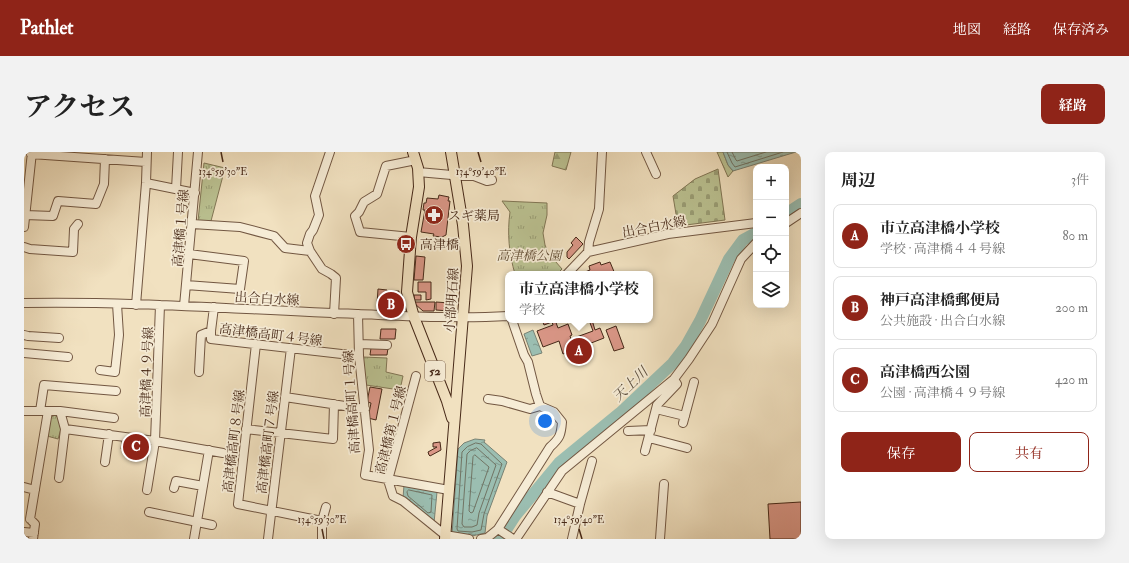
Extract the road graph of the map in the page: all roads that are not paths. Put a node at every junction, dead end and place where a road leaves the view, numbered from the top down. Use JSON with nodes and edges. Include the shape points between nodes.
{"nodes":[{"id":1,"x":147,"y":152,"type":"edge"},
{"id":2,"x":178,"y":152,"type":"edge"},
{"id":3,"x":198,"y":152,"type":"edge"},
{"id":4,"x":330,"y":152,"type":"edge"},
{"id":5,"x":451,"y":152,"type":"edge"},
{"id":6,"x":602,"y":152,"type":"edge"},
{"id":7,"x":646,"y":152,"type":"edge"},
{"id":8,"x":31,"y":153,"type":"edge"},
{"id":9,"x":414,"y":156,"type":"edge"},
{"id":10,"x":106,"y":159,"type":"junction"},
{"id":11,"x":146,"y":162,"type":"junction"},
{"id":12,"x":418,"y":172,"type":"junction"},
{"id":13,"x":656,"y":174,"type":"dead end"},
{"id":14,"x":455,"y":175,"type":"junction"},
{"id":15,"x":492,"y":180,"type":"dead end"},
{"id":16,"x":146,"y":183,"type":"junction"},
{"id":17,"x":176,"y":189,"type":"junction"},
{"id":18,"x":195,"y":193,"type":"junction"},
{"id":19,"x":25,"y":196,"type":"edge"},
{"id":20,"x":801,"y":213,"type":"edge"},
{"id":21,"x":25,"y":215,"type":"junction"},
{"id":22,"x":789,"y":220,"type":"edge"},
{"id":23,"x":789,"y":221,"type":"edge"},
{"id":24,"x":801,"y":221,"type":"edge"},
{"id":25,"x":753,"y":223,"type":"edge"},
{"id":26,"x":78,"y":224,"type":"dead end"},
{"id":27,"x":192,"y":224,"type":"junction"},
{"id":28,"x":24,"y":226,"type":"edge"},
{"id":29,"x":411,"y":237,"type":"junction"},
{"id":30,"x":24,"y":247,"type":"edge"},
{"id":31,"x":753,"y":247,"type":"edge"},
{"id":32,"x":310,"y":251,"type":"junction"},
{"id":33,"x":588,"y":252,"type":"junction"},
{"id":34,"x":189,"y":254,"type":"junction"},
{"id":35,"x":570,"y":271,"type":"edge"},
{"id":36,"x":186,"y":285,"type":"junction"},
{"id":37,"x":24,"y":303,"type":"edge"},
{"id":38,"x":117,"y":304,"type":"junction"},
{"id":39,"x":136,"y":305,"type":"junction"},
{"id":40,"x":160,"y":305,"type":"junction"},
{"id":41,"x":184,"y":306,"type":"junction"},
{"id":42,"x":214,"y":307,"type":"junction"},
{"id":43,"x":334,"y":314,"type":"junction"},
{"id":44,"x":358,"y":314,"type":"junction"},
{"id":45,"x":414,"y":316,"type":"junction"},
{"id":46,"x":505,"y":316,"type":"edge"},
{"id":47,"x":464,"y":318,"type":"junction"},
{"id":48,"x":513,"y":323,"type":"edge"},
{"id":49,"x":211,"y":331,"type":"junction"},
{"id":50,"x":24,"y":335,"type":"edge"},
{"id":51,"x":59,"y":338,"type":"dead end"},
{"id":52,"x":256,"y":344,"type":"junction"},
{"id":53,"x":359,"y":344,"type":"junction"},
{"id":54,"x":387,"y":345,"type":"dead end"},
{"id":55,"x":291,"y":348,"type":"junction"},
{"id":56,"x":24,"y":353,"type":"edge"},
{"id":57,"x":359,"y":356,"type":"junction"},
{"id":58,"x":68,"y":357,"type":"dead end"},
{"id":59,"x":100,"y":370,"type":"dead end"},
{"id":60,"x":198,"y":372,"type":"dead end"},
{"id":61,"x":416,"y":376,"type":"dead end"},
{"id":62,"x":674,"y":379,"type":"junction"},
{"id":63,"x":694,"y":382,"type":"dead end"},
{"id":64,"x":116,"y":391,"type":"dead end"},
{"id":65,"x":285,"y":397,"type":"junction"},
{"id":66,"x":488,"y":399,"type":"dead end"},
{"id":67,"x":334,"y":404,"type":"junction"},
{"id":68,"x":540,"y":406,"type":"junction"},
{"id":69,"x":365,"y":409,"type":"junction"},
{"id":70,"x":656,"y":409,"type":"junction"},
{"id":71,"x":24,"y":411,"type":"edge"},
{"id":72,"x":44,"y":411,"type":"junction"},
{"id":73,"x":60,"y":411,"type":"junction"},
{"id":74,"x":114,"y":418,"type":"dead end"},
{"id":75,"x":454,"y":426,"type":"junction"},
{"id":76,"x":65,"y":429,"type":"junction"},
{"id":77,"x":246,"y":429,"type":"junction"},
{"id":78,"x":628,"y":431,"type":"dead end"},
{"id":79,"x":109,"y":434,"type":"junction"},
{"id":80,"x":280,"y":434,"type":"junction"},
{"id":81,"x":650,"y":434,"type":"junction"},
{"id":82,"x":155,"y":441,"type":"junction"},
{"id":83,"x":687,"y":448,"type":"dead end"},
{"id":84,"x":209,"y":450,"type":"junction"},
{"id":85,"x":645,"y":451,"type":"dead end"},
{"id":86,"x":223,"y":453,"type":"dead end"},
{"id":87,"x":592,"y":461,"type":"dead end"},
{"id":88,"x":105,"y":462,"type":"dead end"},
{"id":89,"x":58,"y":478,"type":"dead end"},
{"id":90,"x":388,"y":480,"type":"junction"},
{"id":91,"x":664,"y":484,"type":"dead end"},
{"id":92,"x":203,"y":486,"type":"junction"},
{"id":93,"x":24,"y":488,"type":"edge"},
{"id":94,"x":174,"y":488,"type":"dead end"},
{"id":95,"x":35,"y":490,"type":"junction"},
{"id":96,"x":147,"y":490,"type":"dead end"},
{"id":97,"x":449,"y":490,"type":"junction"},
{"id":98,"x":547,"y":492,"type":"junction"},
{"id":99,"x":580,"y":504,"type":"junction"},
{"id":100,"x":326,"y":507,"type":"dead end"},
{"id":101,"x":270,"y":511,"type":"junction"},
{"id":102,"x":148,"y":512,"type":"dead end"},
{"id":103,"x":27,"y":519,"type":"edge"},
{"id":104,"x":322,"y":521,"type":"junction"},
{"id":105,"x":197,"y":522,"type":"junction"},
{"id":106,"x":212,"y":525,"type":"dead end"},
{"id":107,"x":498,"y":529,"type":"junction"},
{"id":108,"x":24,"y":532,"type":"edge"},
{"id":109,"x":33,"y":536,"type":"edge"},
{"id":110,"x":445,"y":537,"type":"edge"},
{"id":111,"x":194,"y":539,"type":"edge"},
{"id":112,"x":268,"y":539,"type":"edge"},
{"id":113,"x":322,"y":539,"type":"edge"},
{"id":114,"x":469,"y":539,"type":"edge"},
{"id":115,"x":481,"y":539,"type":"edge"},
{"id":116,"x":515,"y":539,"type":"edge"},
{"id":117,"x":572,"y":539,"type":"edge"},
{"id":118,"x":660,"y":539,"type":"edge"}],
"edges":[{"from":1,"to":11,"type":"street"},
{"from":2,"to":17,"type":"street"},
{"from":3,"to":18,"type":"street","name":"高津橋１号線"},
{"from":4,"to":32,"type":"street","via":[[315,196],[319,215],[307,243]]},
{"from":5,"to":14,"type":"main road","name":"小部明石線","number":"52"},
{"from":6,"to":33,"type":"street","via":[[599,209]]},
{"from":7,"to":13,"type":"street"},
{"from":8,"to":10,"type":"street"},
{"from":8,"to":19,"type":"street"},
{"from":9,"to":12,"type":"main road","name":"小部明石線","number":"52"},
{"from":9,"to":29,"type":"street","via":[[386,166],[377,194],[364,202],[354,216],[360,232]]},
{"from":10,"to":11,"type":"street"},
{"from":10,"to":21,"type":"street","via":[[104,184],[96,204],[58,201],[53,216]]},
{"from":11,"to":16,"type":"street"},
{"from":12,"to":14,"type":"street"},
{"from":12,"to":29,"type":"main road","name":"小部明石線","number":"52","via":[[419,186]]},
{"from":14,"to":15,"type":"street"},
{"from":14,"to":47,"type":"main road","name":"小部明石線","number":"52","via":[[468,266]]},
{"from":16,"to":17,"type":"street"},
{"from":16,"to":39,"type":"street"},
{"from":17,"to":18,"type":"street"},
{"from":18,"to":27,"type":"street","name":"高津橋１号線"},
{"from":19,"to":21,"type":"street"},
{"from":20,"to":22,"type":"street"},
{"from":21,"to":28,"type":"street"},
{"from":23,"to":24,"type":"street"},
{"from":25,"to":33,"type":"street","name":"出合白水線","via":[[668,234]]},
{"from":26,"to":30,"type":"street","via":[[74,229],[73,252]]},
{"from":27,"to":32,"type":"street","via":[[240,227],[274,236],[285,248]]},
{"from":27,"to":34,"type":"street","name":"高津橋１号線"},
{"from":29,"to":45,"type":"main road","name":"小部明石線","number":"52","via":[[407,292]]},
{"from":31,"to":62,"type":"street","via":[[741,259],[712,324]]},
{"from":32,"to":43,"type":"street","via":[[322,270],[336,278]]},
{"from":33,"to":35,"type":"street"},
{"from":34,"to":36,"type":"street","name":"高津橋１号線"},
{"from":34,"to":36,"type":"street","via":[[244,261],[240,289]]},
{"from":36,"to":41,"type":"street","name":"高津橋１号線"},
{"from":37,"to":38,"type":"street","name":"出合白水線"},
{"from":38,"to":39,"type":"street","name":"出合白水線"},
{"from":38,"to":59,"type":"street","via":[[119,335],[115,372]]},
{"from":39,"to":40,"type":"street","name":"出合白水線"},
{"from":40,"to":41,"type":"street","name":"出合白水線"},
{"from":40,"to":82,"type":"street","name":"高津橋４９号線"},
{"from":41,"to":42,"type":"street","name":"出合白水線"},
{"from":42,"to":43,"type":"street","name":"出合白水線"},
{"from":42,"to":49,"type":"street","name":"高津橋高町４号線"},
{"from":43,"to":44,"type":"street","name":"出合白水線"},
{"from":44,"to":45,"type":"street","name":"出合白水線"},
{"from":44,"to":53,"type":"street","name":"高津橋高町１号線"},
{"from":45,"to":47,"type":"street","name":"出合白水線"},
{"from":45,"to":75,"type":"main road","name":"小部明石線","number":"52"},
{"from":46,"to":47,"type":"street","name":"出合白水線"},
{"from":47,"to":75,"type":"main road","name":"小部明石線","number":"52"},
{"from":48,"to":68,"type":"street","via":[[528,362]]},
{"from":49,"to":52,"type":"street","name":"高津橋高町４号線","via":[[211,339]]},
{"from":49,"to":60,"type":"street","via":[[201,335]]},
{"from":50,"to":51,"type":"street"},
{"from":52,"to":55,"type":"street","name":"高津橋高町４号線"},
{"from":52,"to":77,"type":"street","name":"高津橋高町８号線"},
{"from":53,"to":54,"type":"street"},
{"from":53,"to":57,"type":"street","name":"高津橋高町１号線"},
{"from":55,"to":57,"type":"street","name":"高津橋高町４号線"},
{"from":55,"to":65,"type":"street","name":"高津橋高町７号線"},
{"from":56,"to":58,"type":"street"},
{"from":57,"to":69,"type":"street","name":"高津橋高町１号線"},
{"from":61,"to":90,"type":"street","name":"高津橋第１号線"},
{"from":62,"to":70,"type":"street","via":[[677,384]]},
{"from":62,"to":98,"type":"street","via":[[562,471]]},
{"from":63,"to":70,"type":"street","via":[[684,420]]},
{"from":64,"to":72,"type":"street","via":[[44,385]]},
{"from":65,"to":67,"type":"street"},
{"from":65,"to":80,"type":"street","name":"高津橋高町７号線"},
{"from":66,"to":68,"type":"street","via":[[502,400],[530,409]]},
{"from":67,"to":69,"type":"street"},
{"from":67,"to":80,"type":"street","via":[[333,439]]},
{"from":68,"to":107,"type":"street","via":[[554,412],[562,422],[561,434]]},
{"from":69,"to":90,"type":"street","name":"高津橋高町１号線","via":[[369,450],[365,475]]},
{"from":70,"to":81,"type":"street"},
{"from":71,"to":72,"type":"street"},
{"from":72,"to":73,"type":"street"},
{"from":72,"to":95,"type":"street"},
{"from":73,"to":74,"type":"street"},
{"from":73,"to":76,"type":"street"},
{"from":75,"to":97,"type":"main road","name":"小部明石線","number":"52"},
{"from":76,"to":79,"type":"street"},
{"from":76,"to":89,"type":"street"},
{"from":77,"to":80,"type":"street"},
{"from":77,"to":101,"type":"street","name":"高津橋高町８号線","via":[[238,504]]},
{"from":78,"to":81,"type":"street"},
{"from":79,"to":82,"type":"street"},
{"from":79,"to":88,"type":"street"},
{"from":80,"to":101,"type":"street","name":"高津橋高町７号線"},
{"from":81,"to":83,"type":"street"},
{"from":81,"to":85,"type":"street"},
{"from":82,"to":84,"type":"street"},
{"from":82,"to":96,"type":"street","name":"高津橋４９号線"},
{"from":84,"to":86,"type":"street"},
{"from":84,"to":92,"type":"street"},
{"from":87,"to":99,"type":"street"},
{"from":90,"to":97,"type":"street","name":"高津橋高町１号線"},
{"from":90,"to":110,"type":"street","name":"高津橋第１号線","via":[[393,496],[403,501]]},
{"from":91,"to":118,"type":"street"},
{"from":92,"to":94,"type":"street","via":[[176,481]]},
{"from":92,"to":105,"type":"street"},
{"from":93,"to":95,"type":"street"},
{"from":95,"to":103,"type":"street"},
{"from":97,"to":110,"type":"main road","name":"小部明石線","number":"52"},
{"from":98,"to":99,"type":"street"},
{"from":98,"to":116,"type":"street"},
{"from":99,"to":117,"type":"street"},
{"from":100,"to":104,"type":"street"},
{"from":101,"to":104,"type":"street","name":"高津橋高町８号線"},
{"from":101,"to":112,"type":"street","name":"高津橋高町７号線"},
{"from":102,"to":105,"type":"street"},
{"from":103,"to":109,"type":"street","via":[[35,524]]},
{"from":104,"to":113,"type":"street"},
{"from":105,"to":106,"type":"street"},
{"from":105,"to":111,"type":"street"},
{"from":107,"to":115,"type":"street","via":[[487,538]]},
{"from":107,"to":116,"type":"street"},
{"from":108,"to":109,"type":"street"},
{"from":110,"to":114,"type":"street"}]}
